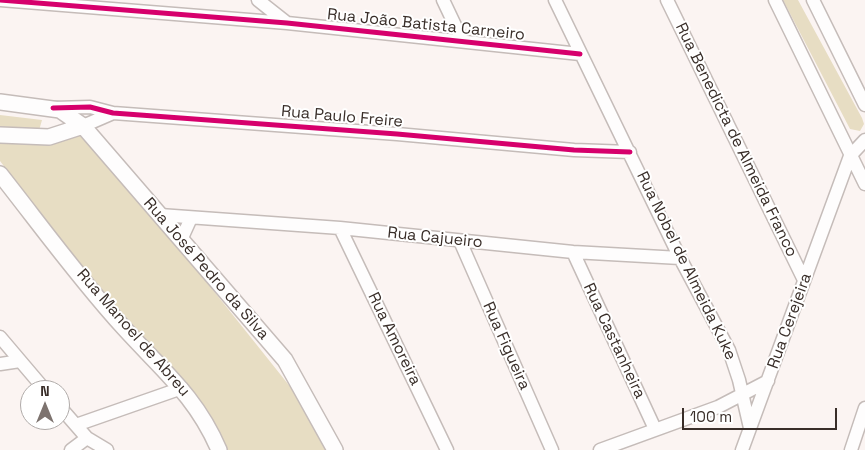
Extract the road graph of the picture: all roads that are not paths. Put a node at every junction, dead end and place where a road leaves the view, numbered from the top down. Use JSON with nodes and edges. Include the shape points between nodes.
{"nodes":[{"id":1,"x":0,"y":0,"type":"edge"},
{"id":2,"x":98,"y":0,"type":"edge"},
{"id":3,"x":258,"y":0,"type":"edge"},
{"id":4,"x":443,"y":0,"type":"edge"},
{"id":5,"x":555,"y":0,"type":"edge"},
{"id":6,"x":668,"y":0,"type":"edge"},
{"id":7,"x":775,"y":0,"type":"edge"},
{"id":8,"x":813,"y":0,"type":"edge"},
{"id":9,"x":110,"y":10,"type":"junction"},
{"id":10,"x":287,"y":23,"type":"junction"},
{"id":11,"x":462,"y":40,"type":"junction"},
{"id":12,"x":580,"y":54,"type":"junction"},
{"id":13,"x":0,"y":102,"type":"edge"},
{"id":14,"x":865,"y":105,"type":"edge"},
{"id":15,"x":53,"y":108,"type":"junction"},
{"id":16,"x":113,"y":113,"type":"junction"},
{"id":17,"x":83,"y":126,"type":"junction"},
{"id":18,"x":0,"y":135,"type":"edge"},
{"id":19,"x":49,"y":137,"type":"junction"},
{"id":20,"x":865,"y":140,"type":"edge"},
{"id":21,"x":630,"y":152,"type":"junction"},
{"id":22,"x":850,"y":156,"type":"junction"},
{"id":23,"x":0,"y":174,"type":"edge"},
{"id":24,"x":863,"y":177,"type":"edge"},
{"id":25,"x":838,"y":192,"type":"junction"},
{"id":26,"x":160,"y":215,"type":"junction"},
{"id":27,"x":191,"y":218,"type":"junction"},
{"id":28,"x":340,"y":228,"type":"junction"},
{"id":29,"x":181,"y":240,"type":"junction"},
{"id":30,"x":460,"y":241,"type":"junction"},
{"id":31,"x":573,"y":252,"type":"junction"},
{"id":32,"x":680,"y":258,"type":"junction"},
{"id":33,"x":804,"y":280,"type":"junction"},
{"id":34,"x":0,"y":337,"type":"edge"},
{"id":35,"x":20,"y":361,"type":"junction"},
{"id":36,"x":0,"y":364,"type":"edge"},
{"id":37,"x":36,"y":380,"type":"edge"},
{"id":38,"x":768,"y":381,"type":"junction"},
{"id":39,"x":182,"y":388,"type":"junction"},
{"id":40,"x":741,"y":394,"type":"junction"},
{"id":41,"x":865,"y":408,"type":"edge"},
{"id":42,"x":70,"y":418,"type":"edge"},
{"id":43,"x":76,"y":425,"type":"junction"},
{"id":44,"x":750,"y":428,"type":"junction"},
{"id":45,"x":655,"y":430,"type":"junction"},
{"id":46,"x":87,"y":438,"type":"junction"},
{"id":47,"x":71,"y":450,"type":"edge"},
{"id":48,"x":107,"y":450,"type":"edge"},
{"id":49,"x":219,"y":450,"type":"edge"},
{"id":50,"x":335,"y":450,"type":"edge"},
{"id":51,"x":447,"y":450,"type":"edge"},
{"id":52,"x":552,"y":450,"type":"edge"},
{"id":53,"x":600,"y":450,"type":"edge"},
{"id":54,"x":742,"y":450,"type":"edge"},
{"id":55,"x":851,"y":450,"type":"edge"}],
"edges":[{"from":1,"to":9,"type":"street","name":"Rua João Batista Carneiro"},
{"from":2,"to":9,"type":"street"},
{"from":3,"to":10,"type":"street"},
{"from":4,"to":11,"type":"street"},
{"from":5,"to":12,"type":"street","name":"Rua Nobel de Almeida Kuke"},
{"from":6,"to":33,"type":"street","name":"Rua Benedicta de Almeida Franco"},
{"from":7,"to":22,"type":"street"},
{"from":8,"to":14,"type":"street"},
{"from":9,"to":10,"type":"street","name":"Rua João Batista Carneiro"},
{"from":10,"to":11,"type":"street","name":"Rua João Batista Carneiro"},
{"from":11,"to":12,"type":"street","name":"Rua João Batista Carneiro"},
{"from":12,"to":21,"type":"street","name":"Rua Nobel de Almeida Kuke"},
{"from":13,"to":15,"type":"main road","name":"Rua Paulo Freire"},
{"from":15,"to":16,"type":"street","name":"Rua Paulo Freire","via":[[90,107]]},
{"from":15,"to":17,"type":"main road","name":"Rua José Pedro da Silva","via":[[70,115]]},
{"from":15,"to":19,"type":"main road","via":[[58,122]]},
{"from":16,"to":17,"type":"street","name":"Rua Paulo Freire"},
{"from":16,"to":21,"type":"street","name":"Rua Paulo Freire"},
{"from":17,"to":19,"type":"main road","name":"Rua Paulo Freire"},
{"from":17,"to":26,"type":"main road","name":"Rua José Pedro da Silva"},
{"from":18,"to":19,"type":"main road","name":"Rua Paulo Freire"},
{"from":20,"to":22,"type":"street"},
{"from":21,"to":32,"type":"street","name":"Rua Nobel de Almeida Kuke"},
{"from":22,"to":24,"type":"street"},
{"from":22,"to":25,"type":"street","name":"Rua Cerejeira"},
{"from":23,"to":39,"type":"main road","name":"Rua Manoel de Abreu","via":[[124,328]]},
{"from":24,"to":25,"type":"street"},
{"from":25,"to":33,"type":"street","name":"Rua Cerejeira"},
{"from":26,"to":27,"type":"street","name":"Rua Cajueiro"},
{"from":26,"to":29,"type":"main road","name":"Rua José Pedro da Silva"},
{"from":27,"to":28,"type":"street","name":"Rua Cajueiro"},
{"from":27,"to":29,"type":"street"},
{"from":28,"to":30,"type":"street","name":"Rua Cajueiro"},
{"from":28,"to":51,"type":"street","name":"Rua Amoreira"},
{"from":29,"to":50,"type":"main road","name":"Rua José Pedro da Silva","via":[[285,360]]},
{"from":30,"to":31,"type":"street","name":"Rua Cajueiro"},
{"from":30,"to":52,"type":"street","name":"Rua Figueira"},
{"from":31,"to":32,"type":"street","name":"Rua Cajueiro"},
{"from":31,"to":45,"type":"street","name":"Rua Castanheira"},
{"from":32,"to":40,"type":"street","name":"Rua Nobel de Almeida Kuke","via":[[729,350]]},
{"from":33,"to":38,"type":"street","name":"Rua Cerejeira"},
{"from":34,"to":35,"type":"street"},
{"from":35,"to":36,"type":"street"},
{"from":35,"to":37,"type":"street"},
{"from":38,"to":40,"type":"street"},
{"from":38,"to":44,"type":"street","name":"Rua Cerejeira"},
{"from":39,"to":43,"type":"street"},
{"from":39,"to":49,"type":"main road","name":"Rua Manoel de Abreu","via":[[196,405]]},
{"from":40,"to":44,"type":"street","name":"Rua Nobel de Almeida Kuke"},
{"from":40,"to":45,"type":"street","via":[[718,408]]},
{"from":41,"to":55,"type":"street"},
{"from":42,"to":43,"type":"street"},
{"from":43,"to":46,"type":"street"},
{"from":44,"to":54,"type":"street","name":"Rua Cerejeira"},
{"from":45,"to":53,"type":"street"},
{"from":46,"to":47,"type":"street"},
{"from":46,"to":48,"type":"street"}]}
